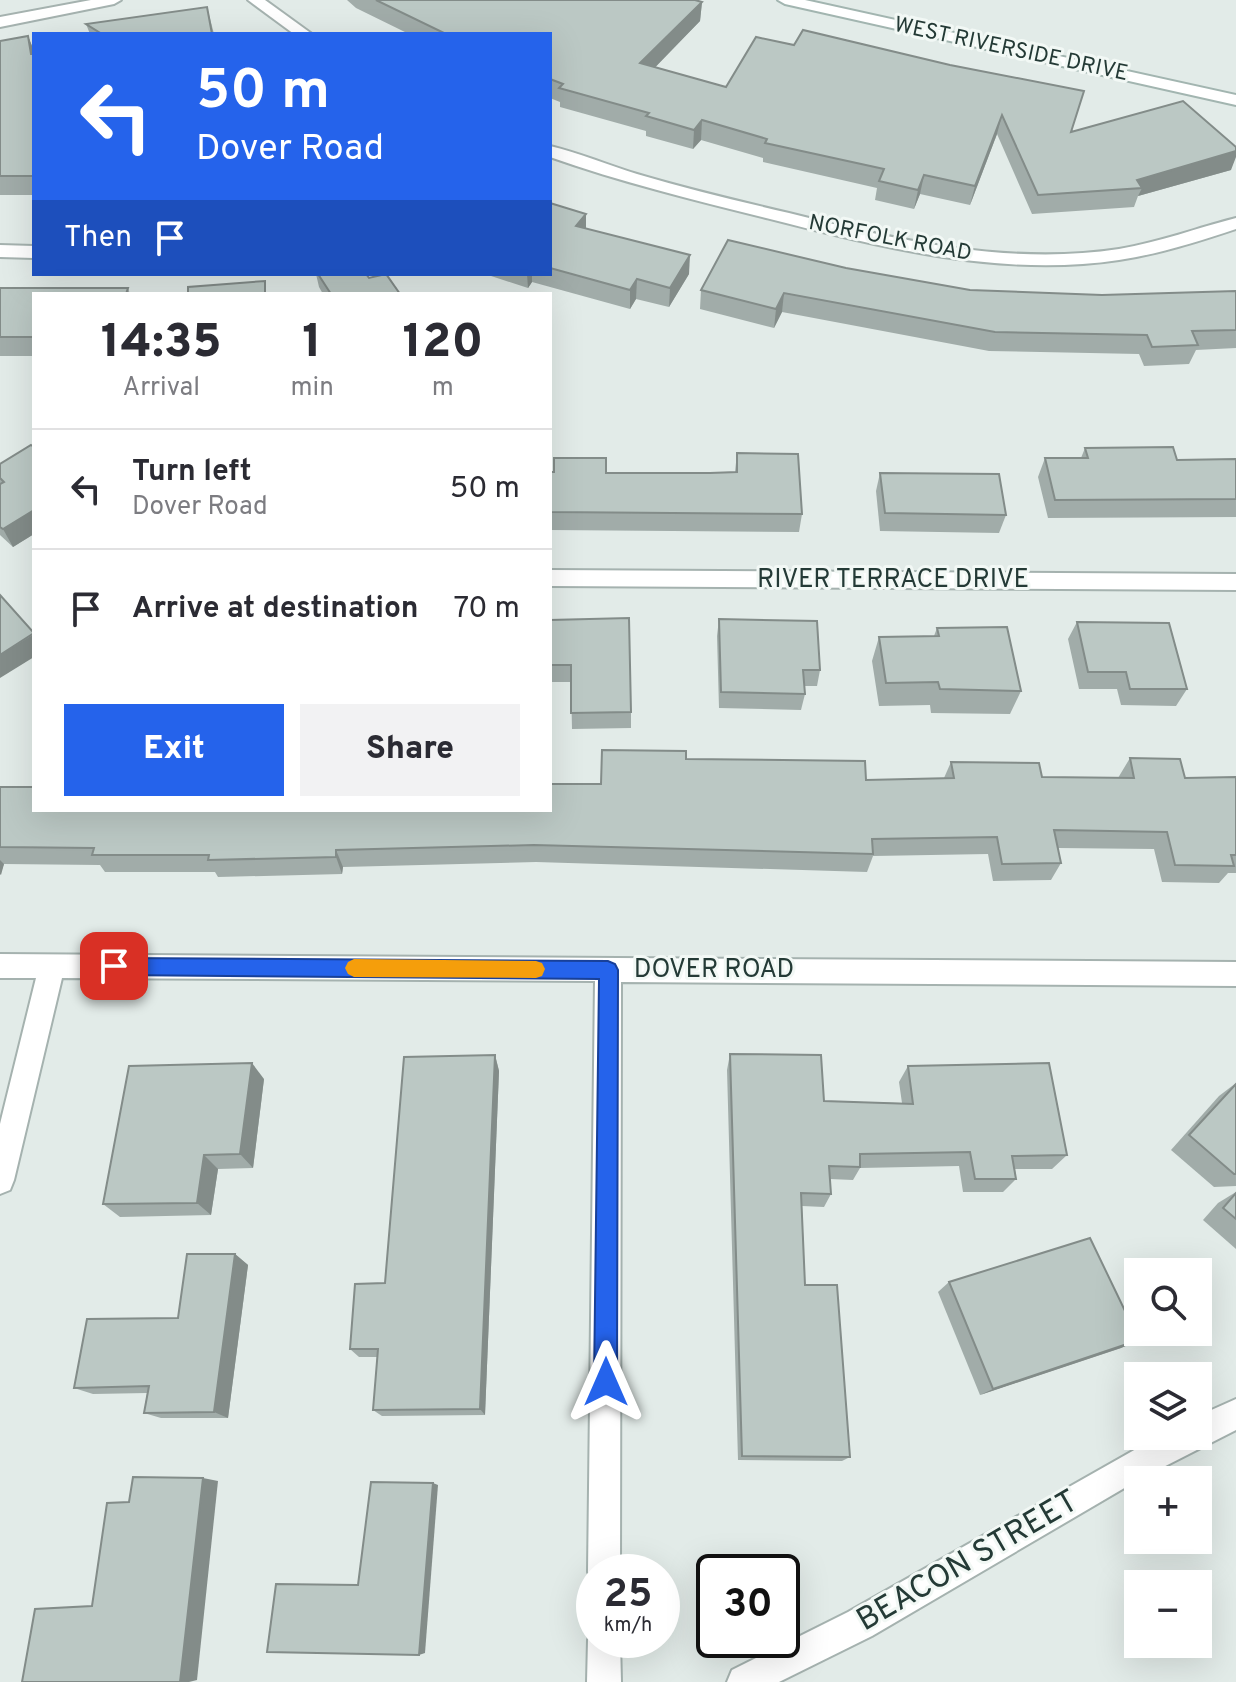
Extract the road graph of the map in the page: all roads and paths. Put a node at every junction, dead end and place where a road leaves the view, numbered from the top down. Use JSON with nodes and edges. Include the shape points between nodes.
{"nodes":[{"id":1,"x":114,"y":0,"type":"edge"},
{"id":2,"x":255,"y":0,"type":"edge"},
{"id":3,"x":785,"y":0,"type":"edge"},
{"id":4,"x":0,"y":22,"type":"edge"},
{"id":5,"x":301,"y":32,"type":"edge"},
{"id":6,"x":1236,"y":100,"type":"edge"},
{"id":7,"x":552,"y":152,"type":"edge"},
{"id":8,"x":1236,"y":223,"type":"edge"},
{"id":9,"x":0,"y":251,"type":"edge"},
{"id":10,"x":32,"y":252,"type":"edge"},
{"id":11,"x":552,"y":578,"type":"edge"},
{"id":12,"x":1236,"y":582,"type":"edge"},
{"id":13,"x":0,"y":966,"type":"edge"},
{"id":14,"x":52,"y":966,"type":"junction"},
{"id":15,"x":608,"y":970,"type":"junction"},
{"id":16,"x":1226,"y":974,"type":"edge"},
{"id":17,"x":1236,"y":990,"type":"edge"},
{"id":18,"x":0,"y":1180,"type":"edge"},
{"id":19,"x":1236,"y":1414,"type":"edge"},
{"id":20,"x":1212,"y":1425,"type":"edge"},
{"id":21,"x":1164,"y":1450,"type":"edge"},
{"id":22,"x":604,"y":1554,"type":"edge"},
{"id":23,"x":604,"y":1658,"type":"edge"},
{"id":24,"x":604,"y":1682,"type":"edge"},
{"id":25,"x":744,"y":1682,"type":"edge"}],
"edges":[{"from":1,"to":4,"type":"street"},
{"from":2,"to":5,"type":"street"},
{"from":3,"to":6,"type":"street","name":"WEST RIVERSIDE DRIVE"},
{"from":7,"to":8,"type":"street","name":"NORFOLK ROAD","via":[[662,187],[959,256],[1075,259],[1130,253],[1205,236]]},
{"from":9,"to":10,"type":"street"},
{"from":11,"to":12,"type":"street","name":"RIVER TERRACE DRIVE"},
{"from":13,"to":14,"type":"street","name":"DOVER ROAD"},
{"from":14,"to":15,"type":"street","name":"DOVER ROAD"},
{"from":14,"to":18,"type":"street"},
{"from":15,"to":16,"type":"street","name":"DOVER ROAD"},
{"from":15,"to":22,"type":"street"},
{"from":16,"to":17,"type":"street"},
{"from":19,"to":20,"type":"street"},
{"from":21,"to":25,"type":"street","name":"BEACON STREET","via":[[860,1624]]},
{"from":23,"to":24,"type":"street"}]}
